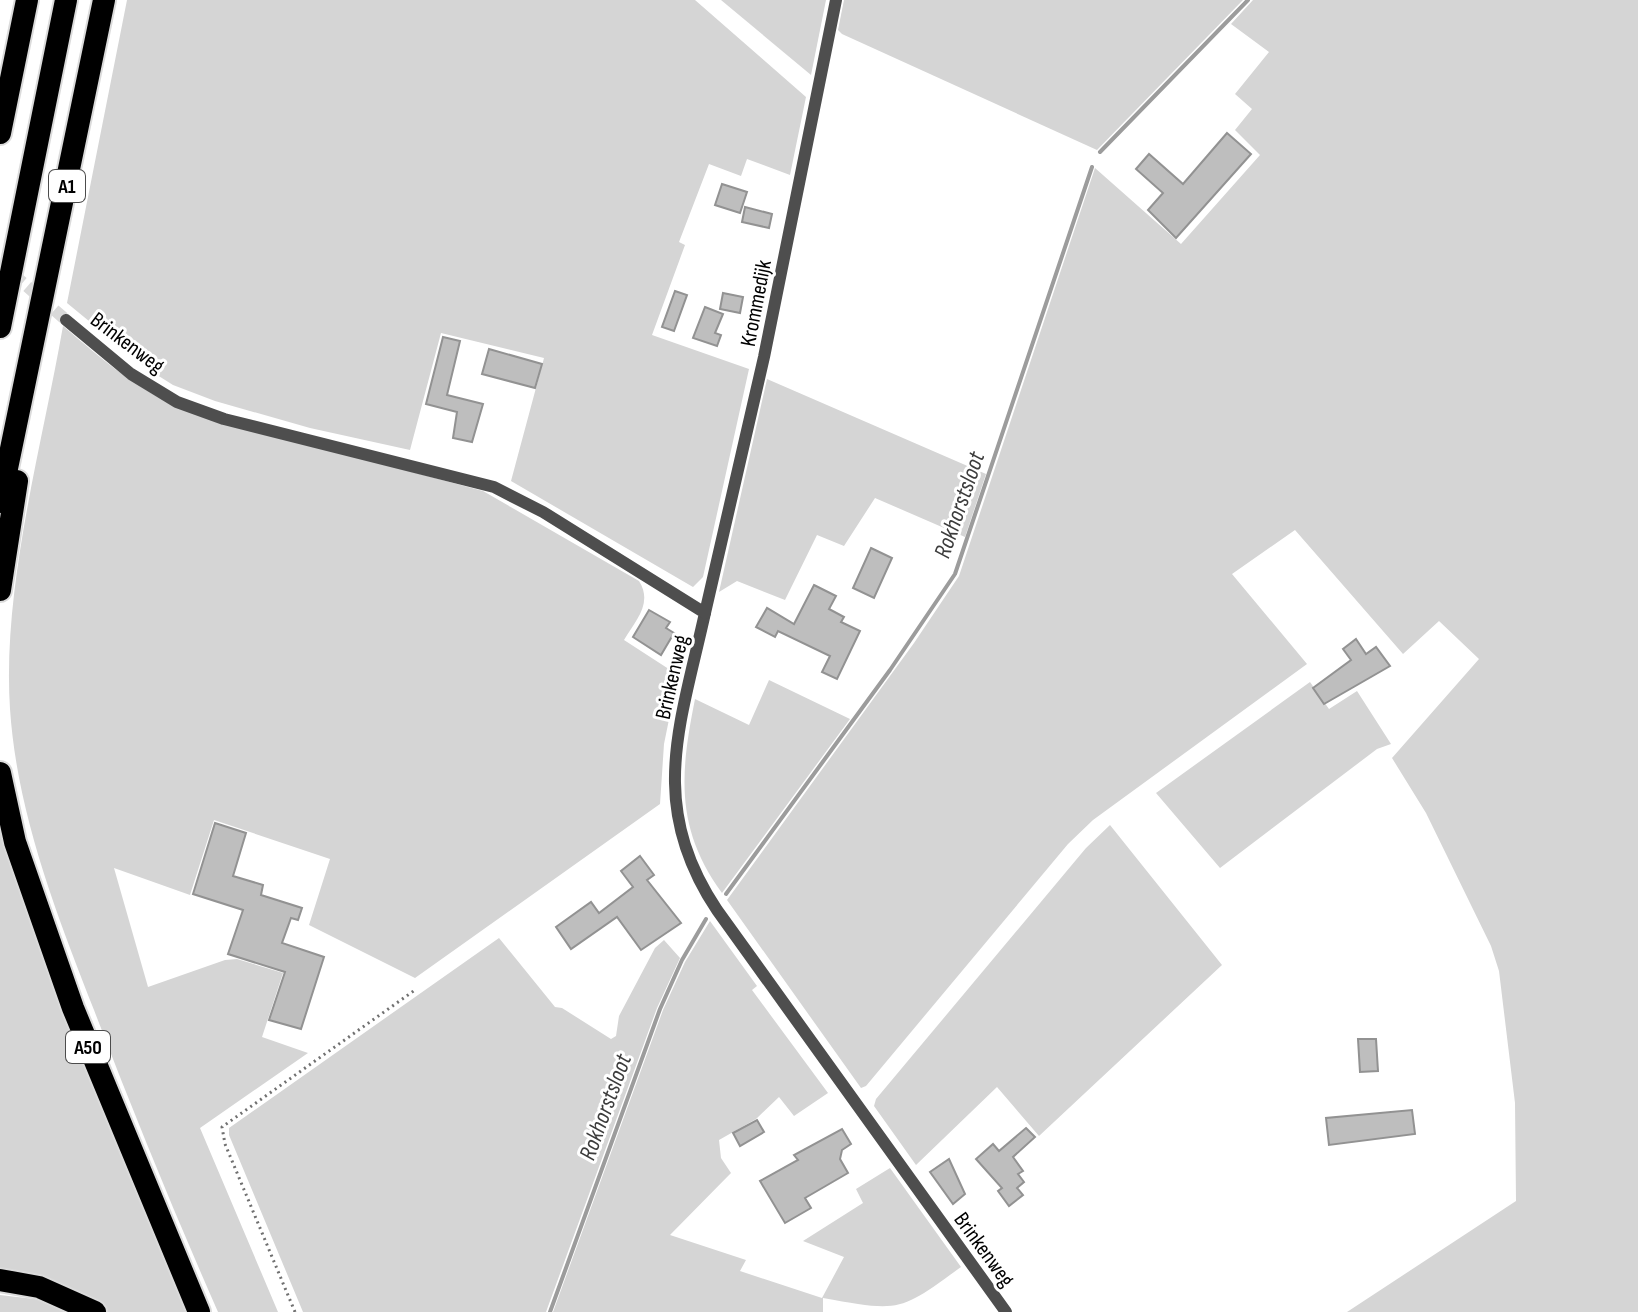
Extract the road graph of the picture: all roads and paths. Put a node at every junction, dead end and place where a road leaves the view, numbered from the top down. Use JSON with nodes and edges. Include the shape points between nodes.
{"nodes":[{"id":1,"x":27,"y":0,"type":"edge"},
{"id":2,"x":66,"y":0,"type":"edge"},
{"id":3,"x":104,"y":0,"type":"edge"},
{"id":4,"x":836,"y":0,"type":"edge"},
{"id":5,"x":0,"y":133,"type":"edge"},
{"id":6,"x":66,"y":320,"type":"tunnel mouth"},
{"id":7,"x":0,"y":327,"type":"edge"},
{"id":8,"x":29,"y":373,"type":"junction"},
{"id":9,"x":0,"y":502,"type":"edge"},
{"id":10,"x":0,"y":590,"type":"edge"},
{"id":11,"x":705,"y":613,"type":"junction"},
{"id":12,"x":0,"y":773,"type":"edge"},
{"id":13,"x":415,"y":990,"type":"dead end"},
{"id":14,"x":0,"y":1280,"type":"edge"},
{"id":15,"x":95,"y":1312,"type":"edge"},
{"id":16,"x":199,"y":1312,"type":"edge"},
{"id":17,"x":295,"y":1312,"type":"edge"},
{"id":18,"x":1006,"y":1312,"type":"edge"}],
"edges":[{"from":1,"to":5,"type":"highway"},
{"from":2,"to":7,"type":"highway","number":"A1"},
{"from":3,"to":8,"type":"highway","number":"A1"},
{"from":4,"to":11,"type":"street","name":"Krommedijk","via":[[764,357]]},
{"from":6,"to":11,"type":"street","name":"Brinkenweg","via":[[131,374],[177,402],[224,419],[494,487]]},
{"from":8,"to":9,"type":"highway","number":"A1"},
{"from":8,"to":10,"type":"highway"},
{"from":11,"to":18,"type":"street","name":"Brinkenweg","via":[[674,774],[677,822],[689,861],[717,910]]},
{"from":12,"to":16,"type":"highway","number":"A50","via":[[15,842],[73,1008]]},
{"from":13,"to":17,"type":"path","via":[[222,1127]]},
{"from":14,"to":15,"type":"highway","via":[[39,1287]]}]}
